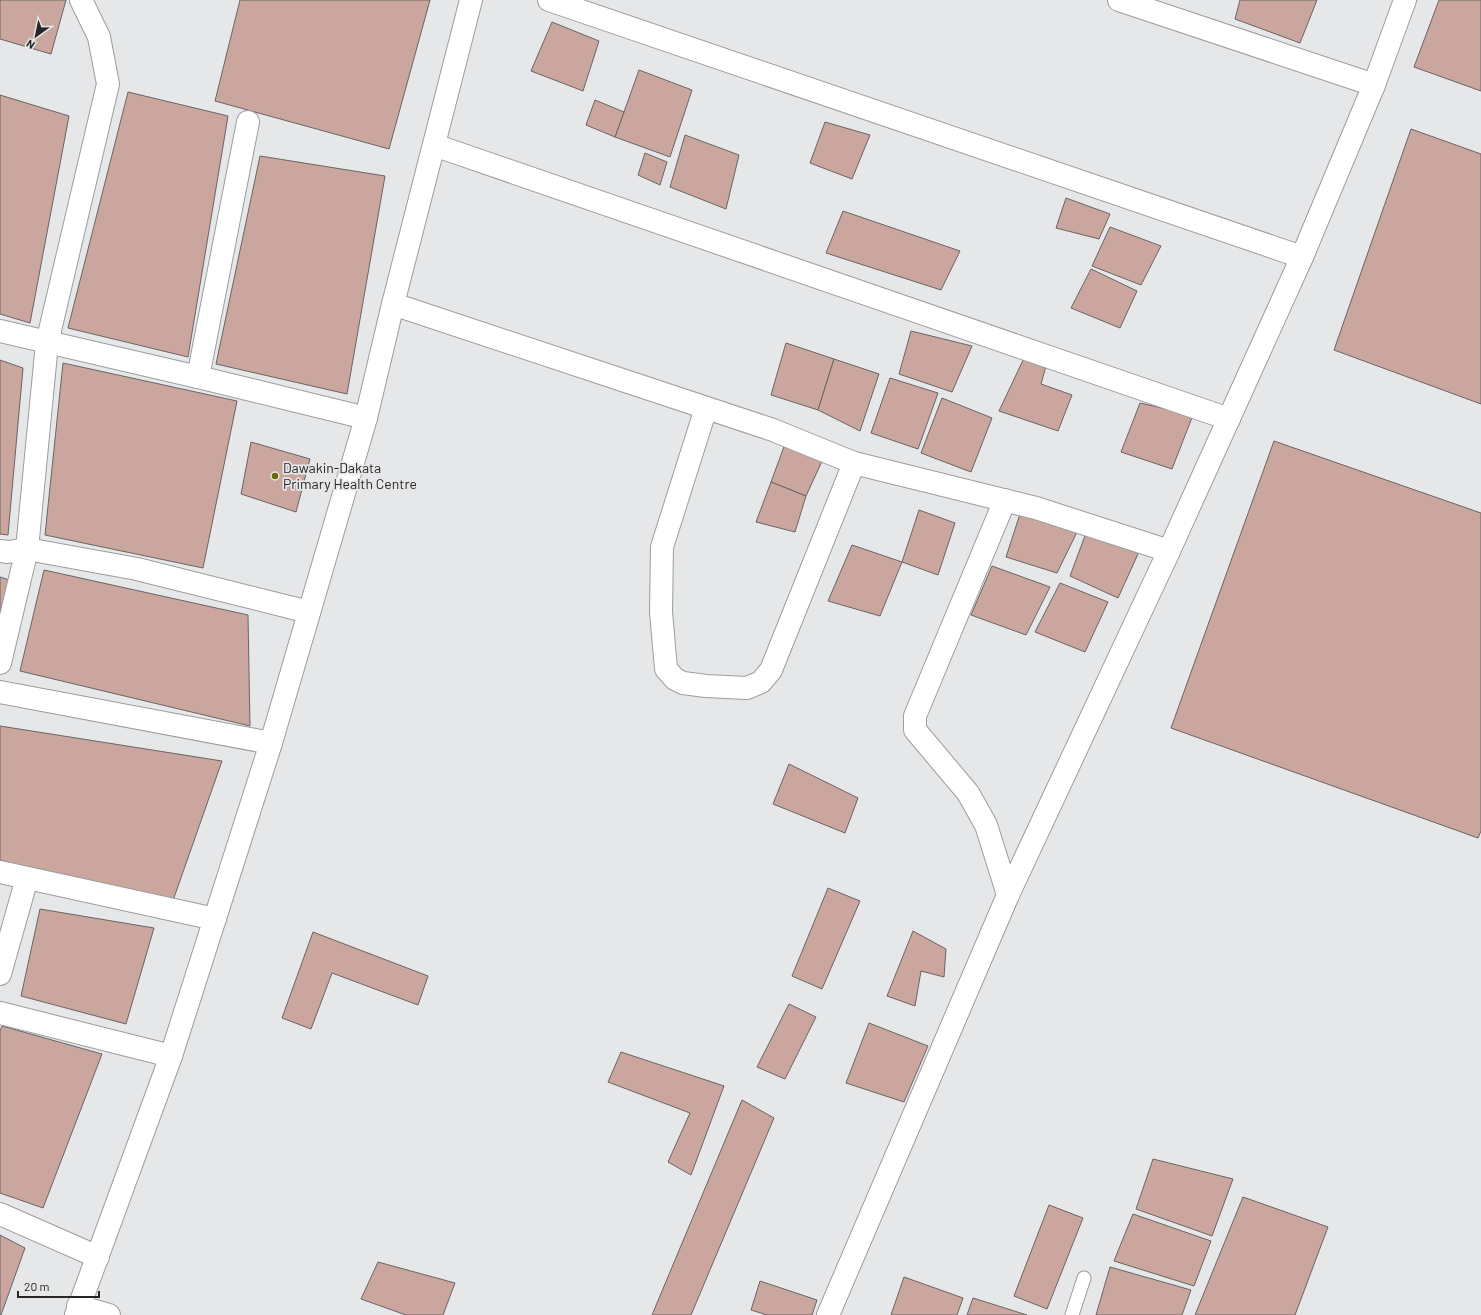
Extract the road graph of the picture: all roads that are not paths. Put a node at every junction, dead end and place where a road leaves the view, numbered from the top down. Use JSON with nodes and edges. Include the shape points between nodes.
{"nodes":[{"id":1,"x":81,"y":0,"type":"edge"},
{"id":2,"x":471,"y":0,"type":"edge"},
{"id":3,"x":549,"y":0,"type":"edge"},
{"id":4,"x":1119,"y":0,"type":"edge"},
{"id":5,"x":1404,"y":0,"type":"edge"},
{"id":6,"x":1374,"y":85,"type":"junction"},
{"id":7,"x":248,"y":122,"type":"dead end"},
{"id":8,"x":434,"y":146,"type":"junction"},
{"id":9,"x":1302,"y":257,"type":"junction"},
{"id":10,"x":393,"y":304,"type":"junction"},
{"id":11,"x":0,"y":331,"type":"edge"},
{"id":12,"x":47,"y":343,"type":"junction"},
{"id":13,"x":198,"y":377,"type":"junction"},
{"id":14,"x":706,"y":408,"type":"junction"},
{"id":15,"x":366,"y":418,"type":"junction"},
{"id":16,"x":1229,"y":419,"type":"junction"},
{"id":17,"x":854,"y":463,"type":"junction"},
{"id":18,"x":1005,"y":500,"type":"junction"},
{"id":19,"x":27,"y":549,"type":"junction"},
{"id":20,"x":0,"y":551,"type":"edge"},
{"id":21,"x":1169,"y":551,"type":"junction"},
{"id":22,"x":309,"y":612,"type":"junction"},
{"id":23,"x":0,"y":663,"type":"edge"},
{"id":24,"x":0,"y":692,"type":"edge"},
{"id":25,"x":271,"y":743,"type":"junction"},
{"id":26,"x":0,"y":872,"type":"edge"},
{"id":27,"x":27,"y":878,"type":"junction"},
{"id":28,"x":1008,"y":895,"type":"junction"},
{"id":29,"x":215,"y":919,"type":"junction"},
{"id":30,"x":0,"y":974,"type":"edge"},
{"id":31,"x":0,"y":1012,"type":"edge"},
{"id":32,"x":171,"y":1056,"type":"junction"},
{"id":33,"x":0,"y":1214,"type":"edge"},
{"id":34,"x":98,"y":1257,"type":"junction"},
{"id":35,"x":1084,"y":1278,"type":"dead end"},
{"id":36,"x":77,"y":1311,"type":"edge"},
{"id":37,"x":109,"y":1315,"type":"edge"},
{"id":38,"x":828,"y":1315,"type":"edge"},
{"id":39,"x":1072,"y":1315,"type":"edge"}],
"edges":[{"from":1,"to":12,"type":"street","via":[[99,37],[108,84]]},
{"from":2,"to":8,"type":"street"},
{"from":3,"to":9,"type":"street"},
{"from":4,"to":6,"type":"street"},
{"from":5,"to":6,"type":"street"},
{"from":6,"to":9,"type":"street"},
{"from":7,"to":13,"type":"street"},
{"from":8,"to":10,"type":"street"},
{"from":8,"to":16,"type":"street"},
{"from":9,"to":16,"type":"street"},
{"from":10,"to":14,"type":"street"},
{"from":10,"to":15,"type":"street"},
{"from":11,"to":12,"type":"street"},
{"from":12,"to":13,"type":"street"},
{"from":12,"to":19,"type":"street"},
{"from":13,"to":15,"type":"street"},
{"from":14,"to":17,"type":"street","via":[[773,430]]},
{"from":14,"to":17,"type":"street","via":[[662,547],[661,612],[666,669],[683,683],[747,688],[760,682],[772,670]]},
{"from":15,"to":22,"type":"street"},
{"from":16,"to":21,"type":"street"},
{"from":17,"to":18,"type":"street"},
{"from":18,"to":21,"type":"street"},
{"from":18,"to":28,"type":"street","via":[[915,716],[915,730],[968,792],[986,825]]},
{"from":19,"to":20,"type":"street"},
{"from":19,"to":22,"type":"street","via":[[137,569]]},
{"from":19,"to":23,"type":"street"},
{"from":21,"to":28,"type":"street"},
{"from":22,"to":25,"type":"street"},
{"from":24,"to":25,"type":"street"},
{"from":25,"to":29,"type":"street"},
{"from":26,"to":27,"type":"street"},
{"from":27,"to":29,"type":"street"},
{"from":27,"to":30,"type":"street"},
{"from":28,"to":38,"type":"street"},
{"from":29,"to":32,"type":"street"},
{"from":31,"to":32,"type":"street"},
{"from":32,"to":34,"type":"street"},
{"from":33,"to":34,"type":"street"},
{"from":34,"to":36,"type":"street"},
{"from":35,"to":39,"type":"lane"},
{"from":36,"to":37,"type":"street"}]}
